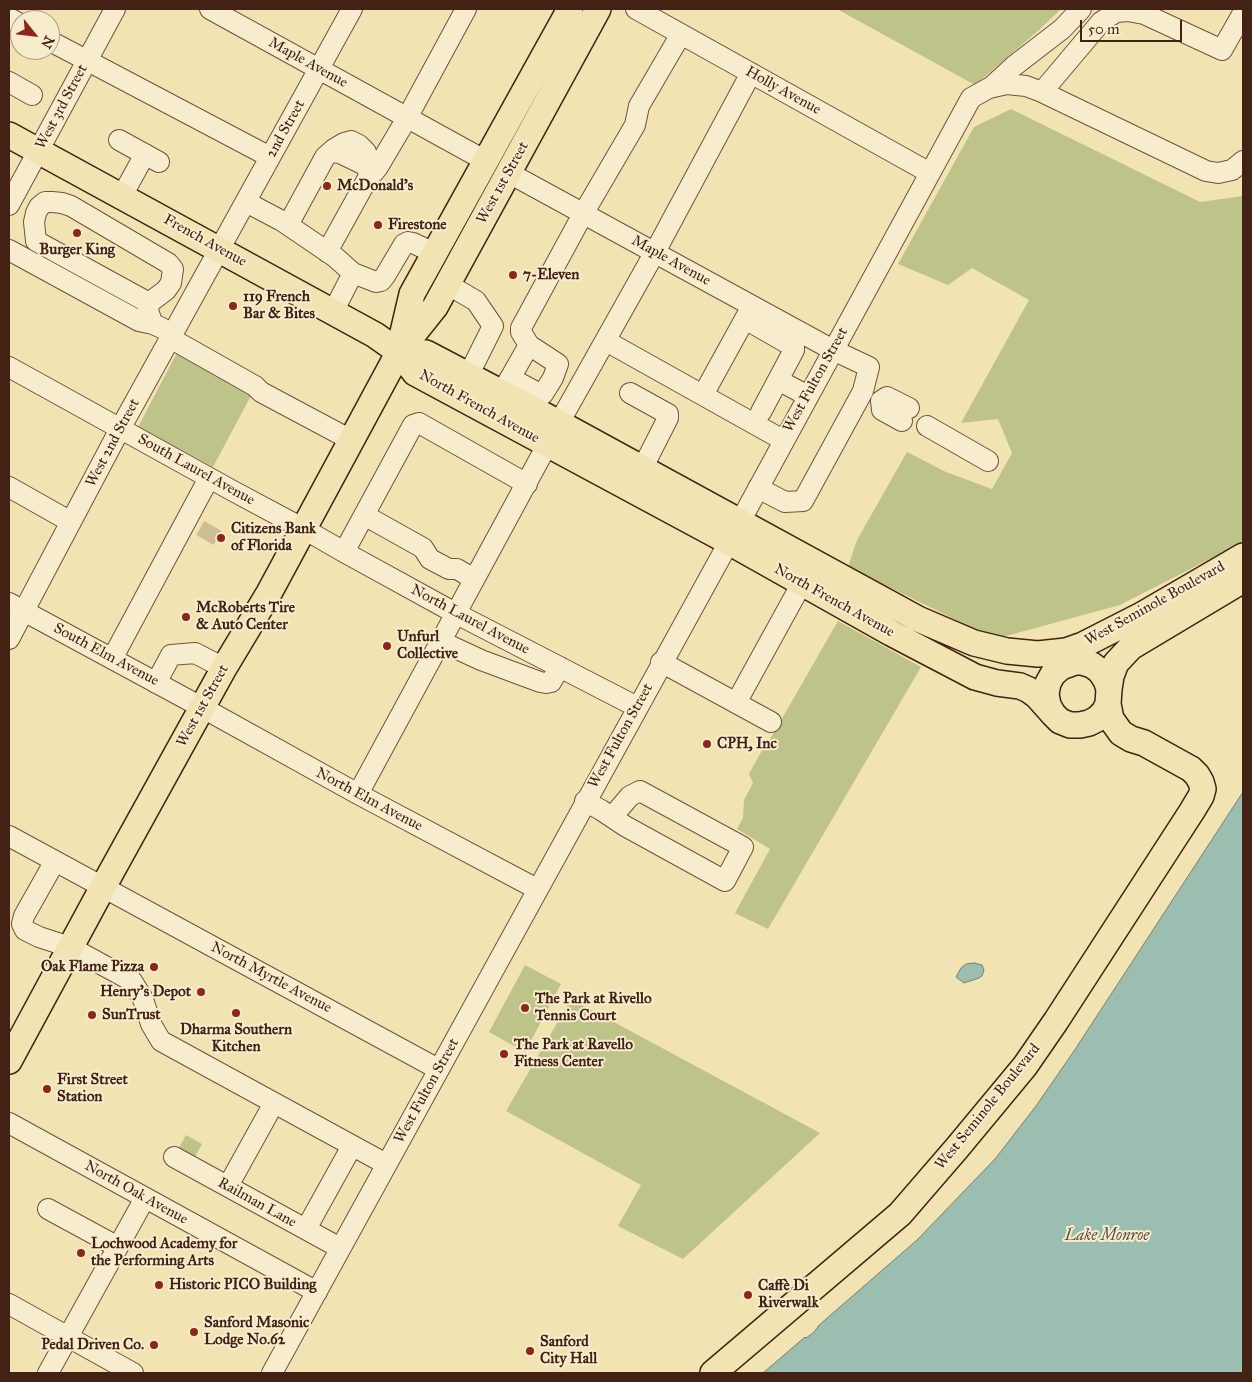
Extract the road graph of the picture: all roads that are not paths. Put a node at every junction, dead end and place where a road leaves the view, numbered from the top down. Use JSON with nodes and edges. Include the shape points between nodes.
{"nodes":[{"id":1,"x":115,"y":9,"type":"edge"},
{"id":2,"x":210,"y":9,"type":"edge"},
{"id":3,"x":352,"y":9,"type":"edge"},
{"id":4,"x":466,"y":9,"type":"edge"},
{"id":5,"x":570,"y":9,"type":"edge"},
{"id":6,"x":584,"y":9,"type":"edge"},
{"id":7,"x":598,"y":9,"type":"edge"},
{"id":8,"x":636,"y":9,"type":"edge"},
{"id":9,"x":1081,"y":9,"type":"edge"},
{"id":10,"x":1243,"y":13,"type":"edge"},
{"id":11,"x":681,"y":34,"type":"junction"},
{"id":12,"x":60,"y":46,"type":"edge"},
{"id":13,"x":573,"y":54,"type":"junction"},
{"id":14,"x":87,"y":61,"type":"junction"},
{"id":15,"x":319,"y":69,"type":"junction"},
{"id":16,"x":751,"y":73,"type":"junction"},
{"id":17,"x":9,"y":82,"type":"edge"},
{"id":18,"x":989,"y":88,"type":"junction"},
{"id":19,"x":1042,"y":92,"type":"junction"},
{"id":20,"x":32,"y":95,"type":"dead end"},
{"id":21,"x":407,"y":118,"type":"junction"},
{"id":22,"x":9,"y":135,"type":"edge"},
{"id":23,"x":119,"y":140,"type":"dead end"},
{"id":24,"x":38,"y":150,"type":"junction"},
{"id":25,"x":270,"y":157,"type":"junction"},
{"id":26,"x":486,"y":161,"type":"junction"},
{"id":27,"x":1243,"y":161,"type":"edge"},
{"id":28,"x":368,"y":171,"type":"junction"},
{"id":29,"x":509,"y":173,"type":"junction"},
{"id":30,"x":930,"y":173,"type":"junction"},
{"id":31,"x":122,"y":196,"type":"junction"},
{"id":32,"x":246,"y":202,"type":"junction"},
{"id":33,"x":9,"y":203,"type":"edge"},
{"id":34,"x":583,"y":214,"type":"junction"},
{"id":35,"x":288,"y":225,"type":"junction"},
{"id":36,"x":36,"y":241,"type":"junction"},
{"id":37,"x":219,"y":249,"type":"junction"},
{"id":38,"x":11,"y":251,"type":"edge"},
{"id":39,"x":327,"y":252,"type":"junction"},
{"id":40,"x":655,"y":252,"type":"junction"},
{"id":41,"x":434,"y":253,"type":"junction"},
{"id":42,"x":353,"y":273,"type":"junction"},
{"id":43,"x":447,"y":284,"type":"junction"},
{"id":44,"x":149,"y":303,"type":"junction"},
{"id":45,"x":333,"y":312,"type":"junction"},
{"id":46,"x":749,"y":312,"type":"junction"},
{"id":47,"x":153,"y":324,"type":"junction"},
{"id":48,"x":171,"y":336,"type":"junction"},
{"id":49,"x":606,"y":341,"type":"junction"},
{"id":50,"x":529,"y":345,"type":"junction"},
{"id":51,"x":833,"y":350,"type":"junction"},
{"id":52,"x":399,"y":352,"type":"junction"},
{"id":53,"x":9,"y":367,"type":"edge"},
{"id":54,"x":468,"y":376,"type":"junction"},
{"id":55,"x":553,"y":378,"type":"junction"},
{"id":56,"x":778,"y":380,"type":"junction"},
{"id":57,"x":506,"y":385,"type":"junction"},
{"id":58,"x":863,"y":391,"type":"junction"},
{"id":59,"x":578,"y":392,"type":"junction"},
{"id":60,"x":630,"y":393,"type":"dead end"},
{"id":61,"x":704,"y":395,"type":"junction"},
{"id":62,"x":808,"y":396,"type":"junction"},
{"id":63,"x":761,"y":412,"type":"dead end"},
{"id":64,"x":559,"y":423,"type":"junction"},
{"id":65,"x":120,"y":429,"type":"junction"},
{"id":66,"x":351,"y":440,"type":"junction"},
{"id":67,"x":783,"y":440,"type":"junction"},
{"id":68,"x":548,"y":445,"type":"junction"},
{"id":69,"x":988,"y":461,"type":"dead end"},
{"id":70,"x":642,"y":469,"type":"junction"},
{"id":71,"x":209,"y":478,"type":"junction"},
{"id":72,"x":527,"y":484,"type":"junction"},
{"id":73,"x":9,"y":487,"type":"edge"},
{"id":74,"x":758,"y":488,"type":"junction"},
{"id":75,"x":364,"y":515,"type":"junction"},
{"id":76,"x":71,"y":522,"type":"junction"},
{"id":77,"x":304,"y":529,"type":"junction"},
{"id":78,"x":734,"y":532,"type":"junction"},
{"id":79,"x":344,"y":552,"type":"junction"},
{"id":80,"x":1243,"y":556,"type":"edge"},
{"id":81,"x":1243,"y":565,"type":"edge"},
{"id":82,"x":474,"y":579,"type":"junction"},
{"id":83,"x":1243,"y":580,"type":"edge"},
{"id":84,"x":802,"y":583,"type":"junction"},
{"id":85,"x":16,"y":607,"type":"edge"},
{"id":86,"x":455,"y":613,"type":"junction"},
{"id":87,"x":9,"y":639,"type":"edge"},
{"id":88,"x":440,"y":641,"type":"junction"},
{"id":89,"x":112,"y":659,"type":"junction"},
{"id":90,"x":1070,"y":660,"type":"junction"},
{"id":91,"x":661,"y":662,"type":"junction"},
{"id":92,"x":224,"y":668,"type":"junction"},
{"id":93,"x":560,"y":668,"type":"junction"},
{"id":94,"x":156,"y":682,"type":"junction"},
{"id":95,"x":1108,"y":697,"type":"junction"},
{"id":96,"x":736,"y":703,"type":"junction"},
{"id":97,"x":637,"y":707,"type":"junction"},
{"id":98,"x":203,"y":708,"type":"junction"},
{"id":99,"x":1053,"y":714,"type":"junction"},
{"id":100,"x":771,"y":722,"type":"dead end"},
{"id":101,"x":1080,"y":726,"type":"junction"},
{"id":102,"x":1182,"y":764,"type":"junction"},
{"id":103,"x":358,"y":794,"type":"junction"},
{"id":104,"x":585,"y":801,"type":"junction"},
{"id":105,"x":612,"y":817,"type":"junction"},
{"id":106,"x":9,"y":836,"type":"edge"},
{"id":107,"x":55,"y":861,"type":"junction"},
{"id":108,"x":103,"y":886,"type":"junction"},
{"id":109,"x":537,"y":889,"type":"junction"},
{"id":110,"x":70,"y":947,"type":"junction"},
{"id":111,"x":9,"y":1060,"type":"edge"},
{"id":112,"x":438,"y":1069,"type":"junction"},
{"id":113,"x":274,"y":1103,"type":"junction"},
{"id":114,"x":9,"y":1123,"type":"edge"},
{"id":115,"x":352,"y":1146,"type":"junction"},
{"id":116,"x":174,"y":1157,"type":"dead end"},
{"id":117,"x":386,"y":1164,"type":"junction"},
{"id":118,"x":228,"y":1186,"type":"junction"},
{"id":119,"x":146,"y":1198,"type":"junction"},
{"id":120,"x":48,"y":1209,"type":"dead end"},
{"id":121,"x":306,"y":1229,"type":"junction"},
{"id":122,"x":118,"y":1247,"type":"junction"},
{"id":123,"x":340,"y":1248,"type":"junction"},
{"id":124,"x":316,"y":1292,"type":"junction"},
{"id":125,"x":9,"y":1304,"type":"edge"},
{"id":126,"x":68,"y":1337,"type":"junction"},
{"id":127,"x":48,"y":1373,"type":"edge"},
{"id":128,"x":133,"y":1373,"type":"edge"},
{"id":129,"x":272,"y":1373,"type":"edge"},
{"id":130,"x":713,"y":1373,"type":"edge"}],
"edges":[{"from":1,"to":14,"type":"street","name":"West 3rd Street"},
{"from":2,"to":15,"type":"street","name":"Maple Avenue"},
{"from":3,"to":15,"type":"street","name":"2nd Street"},
{"from":4,"to":21,"type":"street"},
{"from":5,"to":26,"type":"main road","name":"West 1st Street"},
{"from":6,"to":13,"type":"main road","via":[[570,36]]},
{"from":7,"to":13,"type":"main road","name":"West 1st Street"},
{"from":8,"to":11,"type":"street","name":"Holly Avenue"},
{"from":9,"to":18,"type":"street","via":[[1062,30]]},
{"from":10,"to":19,"type":"street","via":[[1222,50],[1144,14],[1116,12],[1101,22]]},
{"from":11,"to":16,"type":"street","name":"Holly Avenue"},
{"from":11,"to":34,"type":"street","via":[[639,106],[635,125]]},
{"from":12,"to":14,"type":"street"},
{"from":13,"to":29,"type":"main road","name":"West 1st Street"},
{"from":14,"to":24,"type":"street","name":"West 3rd Street"},
{"from":14,"to":25,"type":"street"},
{"from":15,"to":21,"type":"street","name":"Maple Avenue"},
{"from":15,"to":25,"type":"street","name":"2nd Street"},
{"from":16,"to":30,"type":"street","name":"Holly Avenue"},
{"from":16,"to":40,"type":"street"},
{"from":17,"to":20,"type":"street"},
{"from":18,"to":19,"type":"street","via":[[1007,84]]},
{"from":18,"to":30,"type":"street","name":"West Fulton Street","via":[[971,98]]},
{"from":19,"to":27,"type":"street","via":[[1206,171],[1232,170]]},
{"from":21,"to":26,"type":"street","name":"Maple Avenue"},
{"from":21,"to":28,"type":"street","via":[[378,167],[374,172]]},
{"from":22,"to":24,"type":"main road","name":"French Avenue"},
{"from":23,"to":31,"type":"street","via":[[152,158]]},
{"from":24,"to":31,"type":"main road","name":"French Avenue"},
{"from":24,"to":33,"type":"street","name":"West 3rd Street"},
{"from":25,"to":32,"type":"street","name":"2nd Street"},
{"from":26,"to":41,"type":"main road","name":"West 1st Street"},
{"from":28,"to":35,"type":"street","via":[[340,153],[331,152]]},
{"from":28,"to":39,"type":"street"},
{"from":29,"to":34,"type":"street","name":"Maple Avenue"},
{"from":29,"to":43,"type":"main road","name":"West 1st Street"},
{"from":30,"to":51,"type":"street","name":"West Fulton Street"},
{"from":31,"to":37,"type":"main road","name":"French Avenue"},
{"from":32,"to":35,"type":"street"},
{"from":32,"to":37,"type":"street","name":"2nd Street"},
{"from":34,"to":40,"type":"street","name":"Maple Avenue"},
{"from":34,"to":50,"type":"street","via":[[521,328]]},
{"from":35,"to":39,"type":"street"},
{"from":36,"to":38,"type":"street"},
{"from":36,"to":44,"type":"street"},
{"from":36,"to":44,"type":"street","via":[[34,222],[39,207],[45,202],[71,206],[168,262],[172,269],[171,283]]},
{"from":37,"to":45,"type":"main road","name":"French Avenue"},
{"from":37,"to":48,"type":"street","name":"West 2nd Street"},
{"from":38,"to":47,"type":"street","via":[[139,320]]},
{"from":39,"to":42,"type":"street"},
{"from":40,"to":46,"type":"street","name":"Maple Avenue"},
{"from":40,"to":49,"type":"street"},
{"from":41,"to":42,"type":"street","via":[[408,242],[381,281]]},
{"from":41,"to":52,"type":"main road","name":"West 1st Street","via":[[412,294]]},
{"from":42,"to":45,"type":"street"},
{"from":43,"to":52,"type":"main road","name":"West 1st Street","via":[[435,307]]},
{"from":43,"to":54,"type":"street","via":[[476,300],[493,326]]},
{"from":44,"to":47,"type":"street"},
{"from":45,"to":52,"type":"main road","name":"French Avenue"},
{"from":46,"to":51,"type":"street","name":"Maple Avenue"},
{"from":46,"to":56,"type":"street","via":[[794,347]]},
{"from":46,"to":61,"type":"street"},
{"from":47,"to":48,"type":"street"},
{"from":48,"to":65,"type":"street","name":"West 2nd Street"},
{"from":48,"to":66,"type":"street","via":[[261,392]]},
{"from":49,"to":59,"type":"street"},
{"from":49,"to":61,"type":"street"},
{"from":50,"to":55,"type":"street","via":[[558,364]]},
{"from":50,"to":57,"type":"street"},
{"from":51,"to":58,"type":"street","name":"Maple Avenue","via":[[869,367]]},
{"from":51,"to":62,"type":"street","name":"West Fulton Street"},
{"from":52,"to":54,"type":"main road","name":"North French Avenue","via":[[426,354]]},
{"from":52,"to":66,"type":"main road","name":"West 1st Street"},
{"from":52,"to":68,"type":"main road","name":"North French Avenue","via":[[415,372]]},
{"from":53,"to":65,"type":"street","name":"South Laurel Avenue"},
{"from":54,"to":57,"type":"main road","name":"North French Avenue"},
{"from":55,"to":57,"type":"street","via":[[543,394]]},
{"from":55,"to":59,"type":"street"},
{"from":56,"to":62,"type":"street"},
{"from":56,"to":63,"type":"street"},
{"from":57,"to":64,"type":"main road","name":"North French Avenue"},
{"from":58,"to":69,"type":"street","via":[[881,401],[887,397],[914,419]]},
{"from":58,"to":74,"type":"street","via":[[803,500],[785,502]]},
{"from":59,"to":64,"type":"street"},
{"from":60,"to":70,"type":"street","via":[[668,414]]},
{"from":61,"to":67,"type":"street"},
{"from":62,"to":67,"type":"street","name":"West Fulton Street"},
{"from":64,"to":68,"type":"street"},
{"from":64,"to":70,"type":"main road","name":"North French Avenue"},
{"from":65,"to":71,"type":"street","name":"South Laurel Avenue"},
{"from":65,"to":76,"type":"street","name":"West 2nd Street"},
{"from":66,"to":77,"type":"main road","name":"West 1st Street"},
{"from":67,"to":74,"type":"street","name":"West Fulton Street"},
{"from":68,"to":72,"type":"street"},
{"from":68,"to":78,"type":"main road","name":"North French Avenue"},
{"from":70,"to":78,"type":"main road","name":"North French Avenue"},
{"from":71,"to":77,"type":"street","name":"South Laurel Avenue"},
{"from":71,"to":89,"type":"street"},
{"from":72,"to":75,"type":"street","via":[[419,423],[412,425]]},
{"from":72,"to":82,"type":"street"},
{"from":73,"to":76,"type":"street"},
{"from":74,"to":78,"type":"street","name":"West Fulton Street"},
{"from":75,"to":79,"type":"street"},
{"from":75,"to":82,"type":"street","via":[[423,548],[430,559]]},
{"from":76,"to":85,"type":"street","name":"West 2nd Street"},
{"from":77,"to":79,"type":"street","name":"North Laurel Avenue"},
{"from":77,"to":92,"type":"main road","name":"West 1st Street"},
{"from":78,"to":84,"type":"main road","name":"North French Avenue"},
{"from":78,"to":90,"type":"main road","name":"North French Avenue","via":[[974,643]]},
{"from":78,"to":91,"type":"street","name":"West Fulton Street"},
{"from":79,"to":86,"type":"street","name":"North Laurel Avenue"},
{"from":80,"to":90,"type":"main road","name":"West Seminole Boulevard","via":[[1118,628],[1083,644]]},
{"from":81,"to":90,"type":"main road","name":"West Seminole Boulevard","via":[[1139,626],[1098,656]]},
{"from":82,"to":86,"type":"street"},
{"from":83,"to":95,"type":"main road","name":"West Seminole Boulevard","via":[[1131,646],[1116,663]]},
{"from":84,"to":96,"type":"street"},
{"from":84,"to":99,"type":"main road","name":"North French Avenue","via":[[975,677],[1029,690]]},
{"from":85,"to":87,"type":"street","name":"West 2nd Street"},
{"from":85,"to":89,"type":"street","name":"South Elm Avenue"},
{"from":86,"to":88,"type":"street"},
{"from":86,"to":93,"type":"street","name":"North Laurel Avenue"},
{"from":88,"to":93,"type":"street","via":[[540,682],[551,682]]},
{"from":88,"to":103,"type":"street"},
{"from":89,"to":94,"type":"street","name":"South Elm Avenue"},
{"from":90,"to":95,"type":"main road","via":[[1092,665],[1100,671],[1106,680]]},
{"from":90,"to":99,"type":"main road","via":[[1053,674],[1048,684],[1046,694]]},
{"from":91,"to":96,"type":"street"},
{"from":91,"to":97,"type":"street","name":"West Fulton Street"},
{"from":92,"to":94,"type":"street","via":[[195,652],[171,655]]},
{"from":92,"to":98,"type":"main road","name":"West 1st Street"},
{"from":93,"to":97,"type":"street","name":"North Laurel Avenue"},
{"from":94,"to":98,"type":"street","name":"South Elm Avenue"},
{"from":95,"to":101,"type":"main road","via":[[1104,712],[1097,719]]},
{"from":95,"to":102,"type":"main road","via":[[1111,719],[1121,733]]},
{"from":96,"to":100,"type":"street"},
{"from":97,"to":104,"type":"street","name":"West Fulton Street"},
{"from":98,"to":103,"type":"street","name":"North Elm Avenue"},
{"from":98,"to":108,"type":"main road","name":"West 1st Street"},
{"from":99,"to":101,"type":"main road","name":"North French Avenue","via":[[1060,721]]},
{"from":101,"to":102,"type":"main road","name":"North French Avenue","via":[[1099,731],[1124,750]]},
{"from":102,"to":130,"type":"main road","name":"West Seminole Boulevard","via":[[1197,775],[1201,782],[1201,796],[1025,1066],[900,1214]]},
{"from":103,"to":109,"type":"street","name":"North Elm Avenue"},
{"from":104,"to":105,"type":"street"},
{"from":104,"to":109,"type":"street","name":"West Fulton Street"},
{"from":105,"to":105,"type":"street","via":[[725,881],[743,847],[640,791],[630,796]]},
{"from":106,"to":107,"type":"street","name":"North Myrtle Avenue"},
{"from":107,"to":108,"type":"street","name":"North Myrtle Avenue"},
{"from":107,"to":110,"type":"street","via":[[22,924],[30,934]]},
{"from":108,"to":110,"type":"main road","name":"West 1st Street"},
{"from":108,"to":112,"type":"street","name":"North Myrtle Avenue"},
{"from":109,"to":112,"type":"street","name":"West Fulton Street"},
{"from":110,"to":111,"type":"main road","name":"West 1st Street"},
{"from":110,"to":113,"type":"street","via":[[132,981],[161,1042]]},
{"from":112,"to":117,"type":"street","name":"West Fulton Street"},
{"from":113,"to":115,"type":"street"},
{"from":113,"to":118,"type":"street"},
{"from":114,"to":119,"type":"street","name":"North Oak Avenue"},
{"from":115,"to":117,"type":"street"},
{"from":115,"to":121,"type":"street"},
{"from":116,"to":118,"type":"street","name":"Railman Lane"},
{"from":117,"to":123,"type":"street","name":"West Fulton Street"},
{"from":118,"to":121,"type":"street","name":"Railman Lane"},
{"from":119,"to":122,"type":"street"},
{"from":119,"to":124,"type":"street","name":"North Oak Avenue"},
{"from":120,"to":122,"type":"street"},
{"from":121,"to":123,"type":"street","name":"Railman Lane"},
{"from":122,"to":126,"type":"street"},
{"from":123,"to":124,"type":"street","name":"West Fulton Street"},
{"from":124,"to":129,"type":"street","name":"West Fulton Street"},
{"from":125,"to":126,"type":"street"},
{"from":126,"to":127,"type":"street"},
{"from":126,"to":128,"type":"street"}]}
